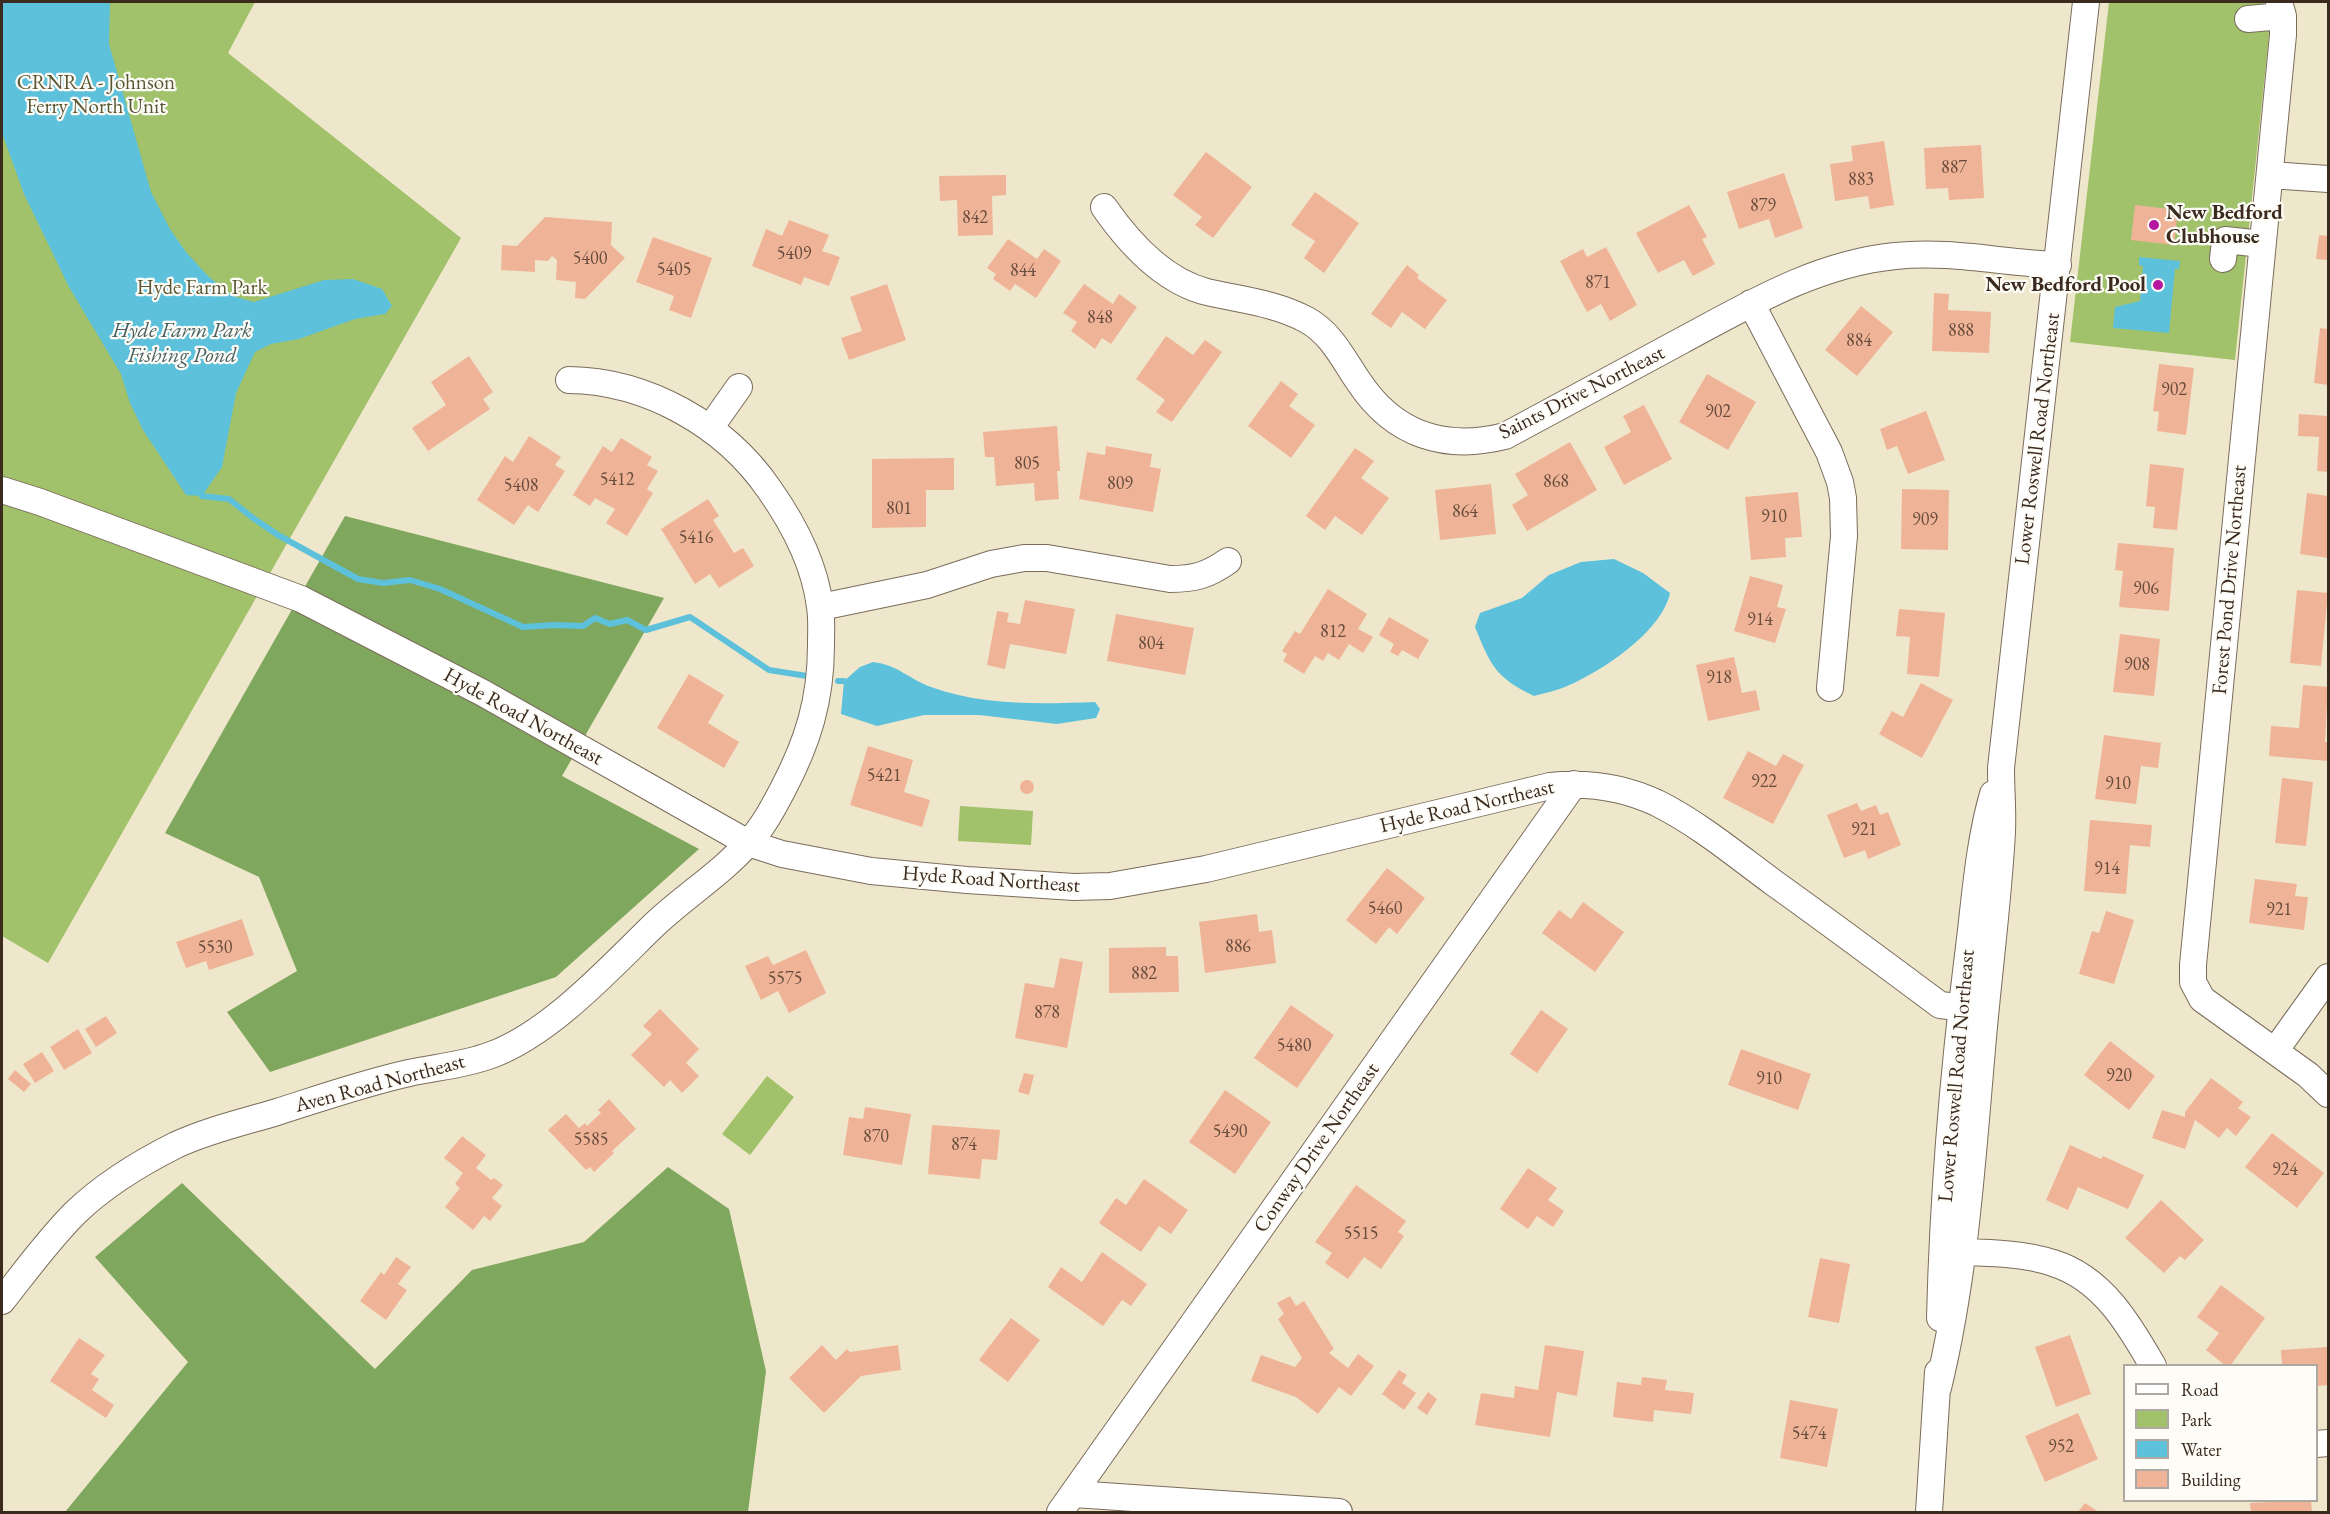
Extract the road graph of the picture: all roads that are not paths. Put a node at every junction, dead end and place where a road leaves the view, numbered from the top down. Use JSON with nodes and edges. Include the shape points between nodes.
{"nodes":[{"id":1,"x":2086,"y":2,"type":"edge"},
{"id":2,"x":2281,"y":9,"type":"edge"},
{"id":3,"x":2248,"y":19,"type":"dead end"},
{"id":4,"x":2270,"y":175,"type":"junction"},
{"id":5,"x":2328,"y":179,"type":"edge"},
{"id":6,"x":1104,"y":207,"type":"dead end"},
{"id":7,"x":2262,"y":244,"type":"junction"},
{"id":8,"x":2223,"y":259,"type":"dead end"},
{"id":9,"x":2058,"y":265,"type":"junction"},
{"id":10,"x":1751,"y":303,"type":"junction"},
{"id":11,"x":569,"y":380,"type":"dead end"},
{"id":12,"x":739,"y":387,"type":"dead end"},
{"id":13,"x":710,"y":428,"type":"junction"},
{"id":14,"x":2,"y":490,"type":"edge"},
{"id":15,"x":1228,"y":561,"type":"dead end"},
{"id":16,"x":820,"y":607,"type":"junction"},
{"id":17,"x":1830,"y":688,"type":"dead end"},
{"id":18,"x":1574,"y":784,"type":"junction"},
{"id":19,"x":748,"y":843,"type":"junction"},
{"id":20,"x":2328,"y":977,"type":"edge"},
{"id":21,"x":1973,"y":1008,"type":"junction"},
{"id":22,"x":2275,"y":1051,"type":"junction"},
{"id":23,"x":2328,"y":1094,"type":"edge"},
{"id":24,"x":1952,"y":1252,"type":"junction"},
{"id":25,"x":2,"y":1301,"type":"edge"},
{"id":26,"x":2152,"y":1364,"type":"edge"},
{"id":27,"x":1067,"y":1503,"type":"edge"},
{"id":28,"x":1339,"y":1512,"type":"edge"},
{"id":29,"x":1929,"y":1512,"type":"edge"}],
"edges":[{"from":1,"to":9,"type":"street","name":"Lower Roswell Road Northeast"},
{"from":2,"to":3,"type":"street"},
{"from":2,"to":4,"type":"street","name":"Forest Pond Drive Northeast","via":[[2283,35]]},
{"from":4,"to":5,"type":"street"},
{"from":4,"to":7,"type":"street","name":"Forest Pond Drive Northeast"},
{"from":6,"to":10,"type":"street","name":"Saints Drive Northeast","via":[[1122,233],[1173,278],[1205,291],[1277,307],[1310,321],[1336,346],[1360,384],[1383,410],[1429,438],[1467,443],[1505,436]]},
{"from":7,"to":8,"type":"street","via":[[2225,240]]},
{"from":7,"to":22,"type":"street","name":"Forest Pond Drive Northeast","via":[[2193,982],[2202,999]]},
{"from":9,"to":10,"type":"street","name":"Saints Drive Northeast","via":[[1960,255],[1895,256],[1828,270]]},
{"from":9,"to":21,"type":"street","name":"Lower Roswell Road Northeast","via":[[2001,768],[1983,829]]},
{"from":10,"to":17,"type":"street","via":[[1829,452],[1840,482],[1844,536]]},
{"from":11,"to":13,"type":"street","name":"Aven Road Northeast","via":[[616,384],[648,394]]},
{"from":12,"to":13,"type":"street"},
{"from":13,"to":16,"type":"street","name":"Aven Road Northeast","via":[[739,451],[782,508],[801,544]]},
{"from":14,"to":19,"type":"street","name":"Hyde Road Northeast","via":[[301,599],[483,693]]},
{"from":15,"to":16,"type":"street","via":[[1210,573],[1170,579],[1047,558],[1024,558],[991,564],[927,585]]},
{"from":16,"to":19,"type":"street","name":"Aven Road Northeast","via":[[820,682],[809,733],[782,792]]},
{"from":18,"to":19,"type":"street","name":"Hyde Road Northeast","via":[[1550,786],[1206,869],[1110,886],[957,880],[871,871],[782,854]]},
{"from":18,"to":21,"type":"street","name":"Hyde Road Northeast","via":[[1599,785],[1657,803],[1704,831],[1940,1005]]},
{"from":18,"to":27,"type":"street","name":"Conway Drive Northeast"},
{"from":19,"to":25,"type":"street","name":"Aven Road Northeast","via":[[661,918],[584,994],[526,1037],[494,1054],[345,1090],[176,1145],[113,1182],[77,1211]]},
{"from":20,"to":22,"type":"street"},
{"from":21,"to":24,"type":"street","name":"Lower Roswell Road Northeast"},
{"from":22,"to":23,"type":"street","name":"Forest Pond Drive Northeast"},
{"from":24,"to":26,"type":"street","via":[[2025,1257],[2054,1263],[2075,1273],[2115,1306]]},
{"from":24,"to":29,"type":"street","name":"Lower Roswell Road Northeast"},
{"from":27,"to":28,"type":"street"}]}
